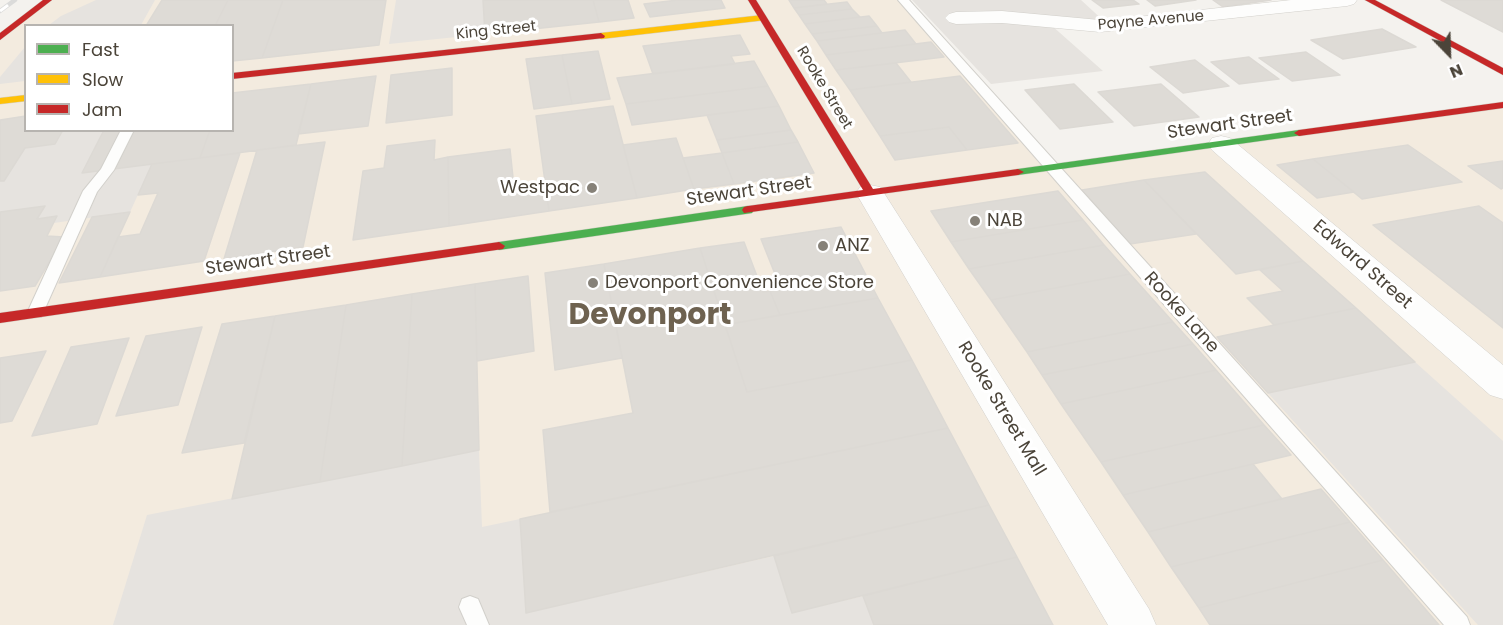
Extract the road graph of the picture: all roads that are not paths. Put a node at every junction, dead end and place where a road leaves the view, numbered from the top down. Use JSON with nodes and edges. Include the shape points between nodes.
{"nodes":[{"id":1,"x":48,"y":0,"type":"edge"},
{"id":2,"x":752,"y":0,"type":"edge"},
{"id":3,"x":903,"y":0,"type":"edge"},
{"id":4,"x":1347,"y":0,"type":"edge"},
{"id":5,"x":1369,"y":0,"type":"edge"},
{"id":6,"x":763,"y":18,"type":"junction"},
{"id":7,"x":956,"y":18,"type":"dead end"},
{"id":8,"x":0,"y":37,"type":"edge"},
{"id":9,"x":1503,"y":72,"type":"edge"},
{"id":10,"x":234,"y":76,"type":"edge"},
{"id":11,"x":24,"y":98,"type":"edge"},
{"id":12,"x":0,"y":101,"type":"edge"},
{"id":13,"x":1503,"y":105,"type":"edge"},
{"id":14,"x":127,"y":132,"type":"edge"},
{"id":15,"x":1221,"y":144,"type":"junction"},
{"id":16,"x":1051,"y":166,"type":"junction"},
{"id":17,"x":870,"y":192,"type":"junction"},
{"id":18,"x":35,"y":312,"type":"junction"},
{"id":19,"x":0,"y":318,"type":"edge"},
{"id":20,"x":1503,"y":385,"type":"edge"},
{"id":21,"x":1133,"y":625,"type":"edge"},
{"id":22,"x":1459,"y":625,"type":"edge"}],
"edges":[{"from":1,"to":8,"type":"street"},
{"from":2,"to":6,"type":"street","name":"Rooke Street"},
{"from":3,"to":16,"type":"lane","name":"Rooke Lane"},
{"from":4,"to":7,"type":"street","name":"Payne Avenue","via":[[1119,26],[1002,17]]},
{"from":5,"to":9,"type":"street"},
{"from":6,"to":10,"type":"street","name":"King Street"},
{"from":6,"to":17,"type":"street","name":"Rooke Street"},
{"from":11,"to":12,"type":"street"},
{"from":13,"to":15,"type":"street","name":"Stewart Street"},
{"from":14,"to":18,"type":"lane","via":[[107,170],[90,191]]},
{"from":15,"to":16,"type":"street","name":"Stewart Street"},
{"from":15,"to":20,"type":"street","name":"Edward Street"},
{"from":16,"to":17,"type":"street","name":"Stewart Street"},
{"from":16,"to":22,"type":"lane","name":"Rooke Lane"},
{"from":17,"to":18,"type":"street","name":"Stewart Street"},
{"from":17,"to":21,"type":"street","name":"Rooke Street Mall"},
{"from":18,"to":19,"type":"street","name":"Stewart Street"}]}
